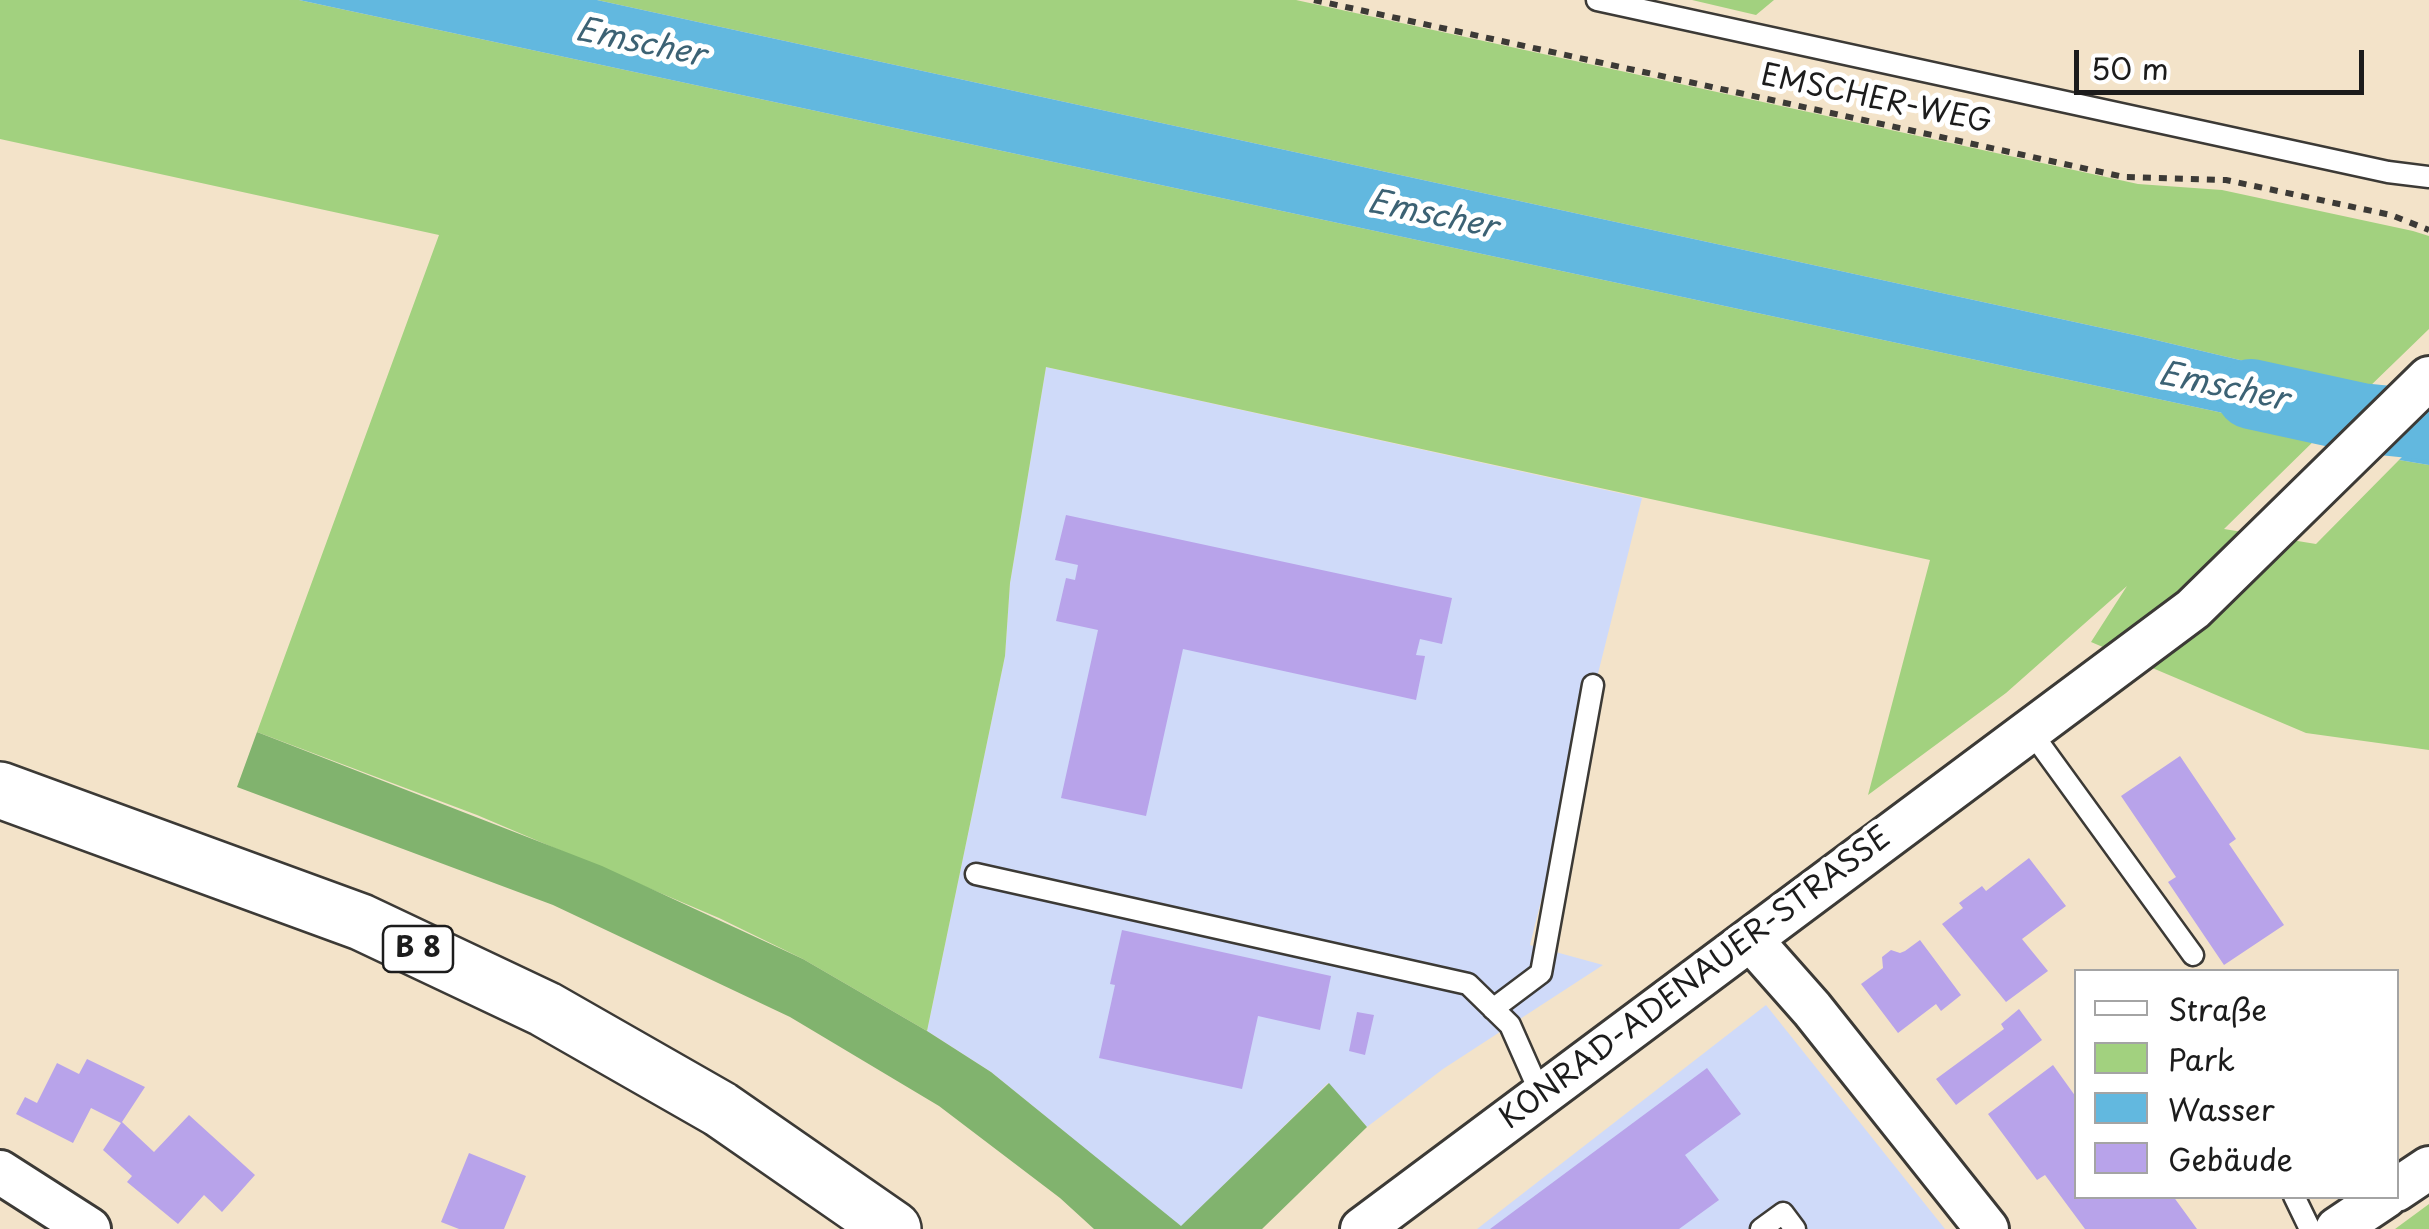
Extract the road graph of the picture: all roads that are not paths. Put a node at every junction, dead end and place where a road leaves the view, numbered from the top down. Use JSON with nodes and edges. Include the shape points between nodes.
{"nodes":[{"id":1,"x":1598,"y":0,"type":"edge"},
{"id":2,"x":2429,"y":177,"type":"edge"},
{"id":3,"x":2429,"y":378,"type":"edge"},
{"id":4,"x":1594,"y":685,"type":"dead end"},
{"id":5,"x":2029,"y":728,"type":"junction"},
{"id":6,"x":0,"y":790,"type":"edge"},
{"id":7,"x":976,"y":874,"type":"dead end"},
{"id":8,"x":1752,"y":940,"type":"junction"},
{"id":9,"x":2193,"y":954,"type":"dead end"},
{"id":10,"x":1493,"y":1009,"type":"junction"},
{"id":11,"x":1541,"y":1095,"type":"junction"},
{"id":12,"x":2429,"y":1168,"type":"edge"},
{"id":13,"x":0,"y":1172,"type":"edge"},
{"id":14,"x":2399,"y":1188,"type":"edge"},
{"id":15,"x":2295,"y":1199,"type":"edge"},
{"id":16,"x":2382,"y":1199,"type":"edge"},
{"id":17,"x":89,"y":1229,"type":"edge"},
{"id":18,"x":894,"y":1229,"type":"edge"},
{"id":19,"x":1362,"y":1229,"type":"edge"},
{"id":20,"x":1761,"y":1229,"type":"edge"},
{"id":21,"x":1795,"y":1229,"type":"edge"},
{"id":22,"x":1987,"y":1229,"type":"edge"},
{"id":23,"x":2310,"y":1229,"type":"edge"},
{"id":24,"x":2337,"y":1229,"type":"edge"}],
"edges":[{"from":1,"to":2,"type":"lane"},
{"from":3,"to":5,"type":"street","name":"KONRAD-ADENAUER-STRASSE","via":[[2192,609]]},
{"from":4,"to":10,"type":"lane","via":[[1541,973]]},
{"from":5,"to":8,"type":"street","name":"KONRAD-ADENAUER-STRASSE"},
{"from":5,"to":9,"type":"lane"},
{"from":6,"to":18,"type":"main road","number":"B 8","via":[[361,922],[545,1010],[720,1109]]},
{"from":7,"to":10,"type":"lane","via":[[1468,984]]},
{"from":8,"to":11,"type":"street","name":"KONRAD-ADENAUER-STRASSE"},
{"from":8,"to":22,"type":"street"},
{"from":10,"to":11,"type":"lane","via":[[1510,1026]]},
{"from":11,"to":19,"type":"street","name":"KONRAD-ADENAUER-STRASSE"},
{"from":12,"to":14,"type":"street"},
{"from":13,"to":17,"type":"street"},
{"from":15,"to":23,"type":"lane"},
{"from":16,"to":24,"type":"street"},
{"from":20,"to":21,"type":"lane","via":[[1782,1214]]}]}
